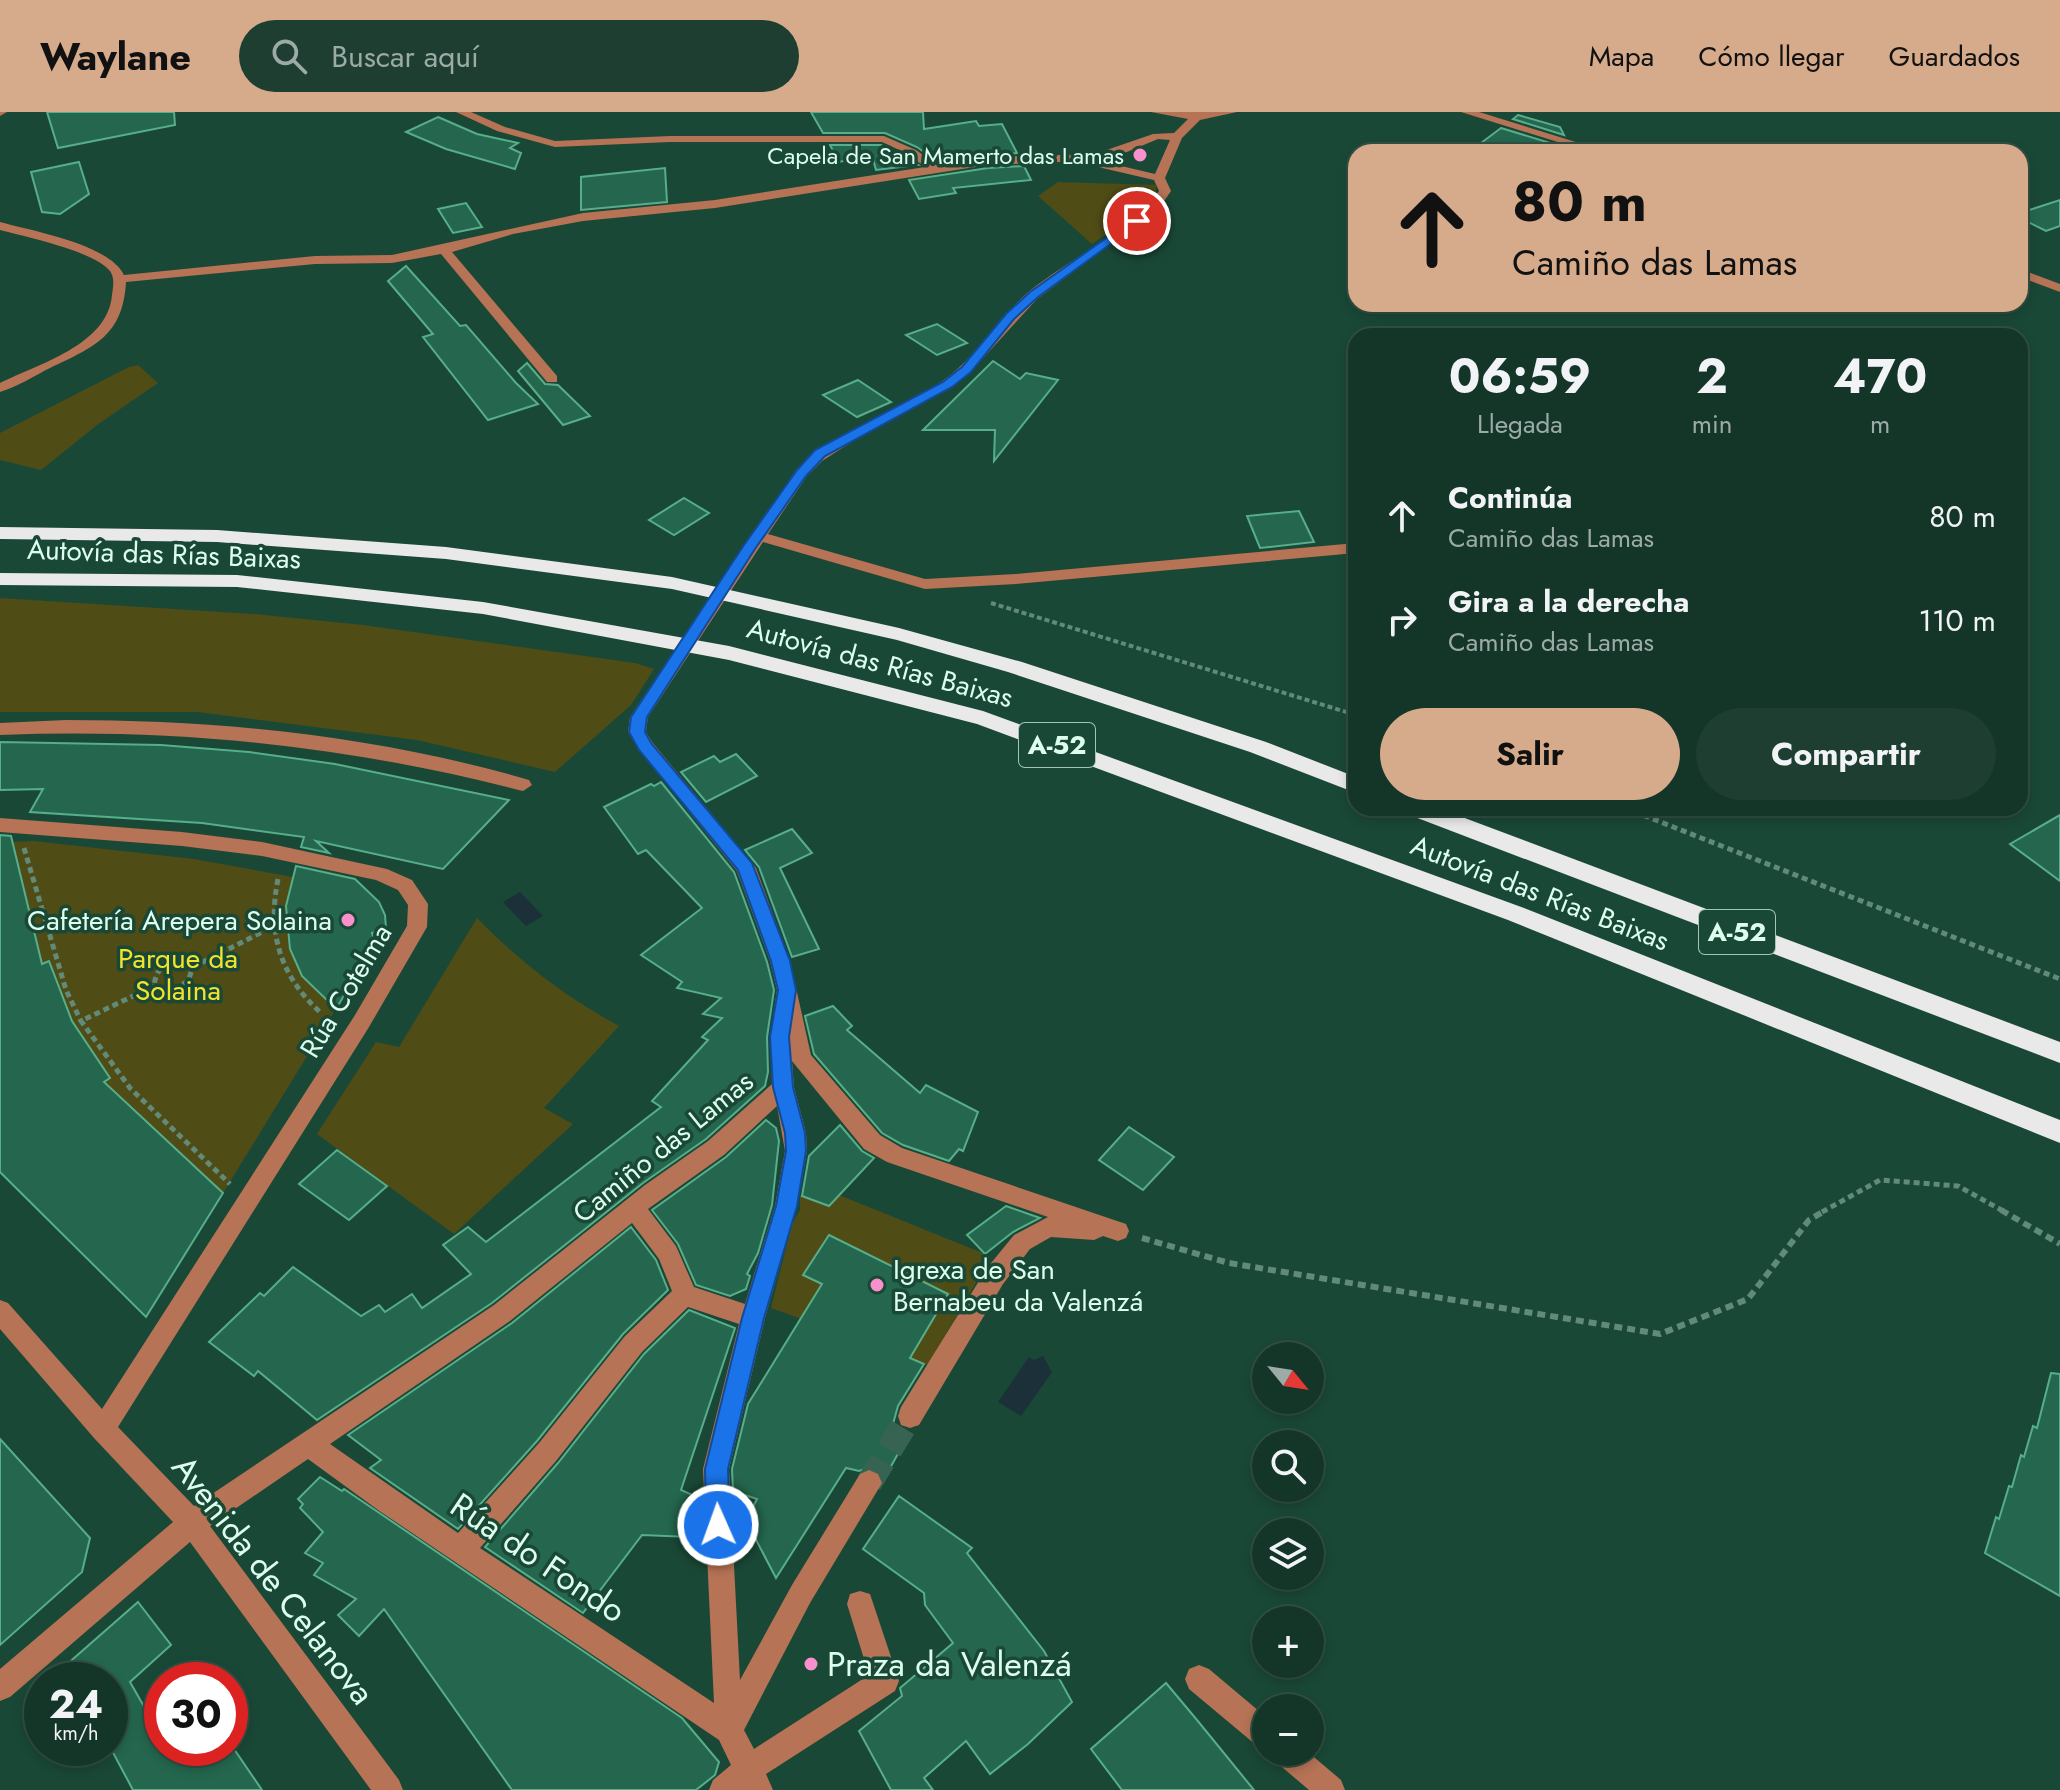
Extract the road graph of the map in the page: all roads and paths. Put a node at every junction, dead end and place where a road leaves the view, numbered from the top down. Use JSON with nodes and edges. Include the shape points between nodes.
{"nodes":[{"id":1,"x":462,"y":112,"type":"edge"},
{"id":2,"x":1157,"y":112,"type":"edge"},
{"id":3,"x":1231,"y":112,"type":"edge"},
{"id":4,"x":1467,"y":112,"type":"edge"},
{"id":5,"x":1196,"y":117,"type":"junction"},
{"id":6,"x":1157,"y":136,"type":"junction"},
{"id":7,"x":1177,"y":137,"type":"junction"},
{"id":8,"x":1575,"y":144,"type":"edge"},
{"id":9,"x":1062,"y":161,"type":"junction"},
{"id":10,"x":933,"y":168,"type":"junction"},
{"id":11,"x":1159,"y":178,"type":"junction"},
{"id":12,"x":0,"y":226,"type":"edge"},
{"id":13,"x":444,"y":250,"type":"junction"},
{"id":14,"x":2028,"y":276,"type":"edge"},
{"id":15,"x":120,"y":279,"type":"junction"},
{"id":16,"x":2060,"y":288,"type":"edge"},
{"id":17,"x":552,"y":379,"type":"dead end"},
{"id":18,"x":0,"y":388,"type":"edge"},
{"id":19,"x":0,"y":533,"type":"edge"},
{"id":20,"x":753,"y":542,"type":"junction"},
{"id":21,"x":1348,"y":549,"type":"edge"},
{"id":22,"x":0,"y":579,"type":"edge"},
{"id":23,"x":985,"y":601,"type":"dead end"},
{"id":24,"x":1348,"y":712,"type":"edge"},
{"id":25,"x":0,"y":729,"type":"edge"},
{"id":26,"x":1348,"y":782,"type":"edge"},
{"id":27,"x":523,"y":785,"type":"dead end"},
{"id":28,"x":1436,"y":816,"type":"edge"},
{"id":29,"x":1645,"y":816,"type":"edge"},
{"id":30,"x":0,"y":825,"type":"edge"},
{"id":31,"x":22,"y":825,"type":"junction"},
{"id":32,"x":278,"y":879,"type":"dead end"},
{"id":33,"x":272,"y":927,"type":"junction"},
{"id":34,"x":193,"y":967,"type":"junction"},
{"id":35,"x":2060,"y":979,"type":"edge"},
{"id":36,"x":154,"y":986,"type":"junction"},
{"id":37,"x":787,"y":990,"type":"junction"},
{"id":38,"x":321,"y":1013,"type":"dead end"},
{"id":39,"x":81,"y":1021,"type":"junction"},
{"id":40,"x":2060,"y":1053,"type":"edge"},
{"id":41,"x":783,"y":1087,"type":"junction"},
{"id":42,"x":2060,"y":1132,"type":"edge"},
{"id":43,"x":250,"y":1201,"type":"junction"},
{"id":44,"x":634,"y":1208,"type":"junction"},
{"id":45,"x":1118,"y":1231,"type":"junction"},
{"id":46,"x":2060,"y":1244,"type":"edge"},
{"id":47,"x":685,"y":1295,"type":"junction"},
{"id":48,"x":0,"y":1311,"type":"edge"},
{"id":49,"x":753,"y":1318,"type":"junction"},
{"id":50,"x":910,"y":1416,"type":"tunnel mouth"},
{"id":51,"x":103,"y":1429,"type":"junction"},
{"id":52,"x":308,"y":1444,"type":"junction"},
{"id":53,"x":869,"y":1483,"type":"tunnel mouth"},
{"id":54,"x":192,"y":1523,"type":"junction"},
{"id":55,"x":461,"y":1549,"type":"junction"},
{"id":56,"x":860,"y":1604,"type":"dead end"},
{"id":57,"x":1199,"y":1679,"type":"dead end"},
{"id":58,"x":0,"y":1687,"type":"edge"},
{"id":59,"x":1252,"y":1723,"type":"edge"},
{"id":60,"x":729,"y":1730,"type":"junction"},
{"id":61,"x":1303,"y":1766,"type":"edge"},
{"id":62,"x":754,"y":1780,"type":"edge"},
{"id":63,"x":389,"y":1790,"type":"edge"},
{"id":64,"x":723,"y":1790,"type":"edge"},
{"id":65,"x":1331,"y":1790,"type":"edge"}],
"edges":[{"from":1,"to":10,"type":"street","via":[[555,144],[884,139]]},
{"from":2,"to":5,"type":"street"},
{"from":2,"to":6,"type":"street"},
{"from":3,"to":5,"type":"street"},
{"from":4,"to":8,"type":"street"},
{"from":5,"to":7,"type":"street"},
{"from":6,"to":7,"type":"street"},
{"from":6,"to":9,"type":"street","via":[[1118,152]]},
{"from":7,"to":11,"type":"street"},
{"from":9,"to":10,"type":"street","via":[[988,161]]},
{"from":9,"to":11,"type":"street","via":[[1101,163]]},
{"from":10,"to":13,"type":"street","via":[[715,204],[583,217]]},
{"from":11,"to":20,"type":"street","name":"Camiño das Lamas","via":[[1165,191],[1156,204],[1034,295],[966,369],[935,392],[820,453]]},
{"from":12,"to":15,"type":"street","via":[[76,247],[114,267]]},
{"from":13,"to":15,"type":"street","via":[[392,259],[315,260]]},
{"from":13,"to":17,"type":"street"},
{"from":14,"to":16,"type":"street"},
{"from":15,"to":18,"type":"street","via":[[118,306],[93,342]]},
{"from":19,"to":26,"type":"highway","name":"Autovía das Rías Baixas","number":"A-52","via":[[217,536],[446,553],[672,583],[899,634],[1015,667]]},
{"from":20,"to":21,"type":"street","via":[[925,584]]},
{"from":20,"to":37,"type":"street","name":"Camiño das Lamas","via":[[639,717],[637,732],[746,868]]},
{"from":22,"to":42,"type":"highway","name":"Autovía das Rías Baixas","number":"A-52","via":[[237,581],[483,608],[729,653],[983,718],[1516,914]]},
{"from":23,"to":24,"type":"path"},
{"from":25,"to":27,"type":"street","via":[[197,729],[449,764]]},
{"from":28,"to":40,"type":"highway","name":"Autovía das Rías Baixas","number":"A-52"},
{"from":29,"to":35,"type":"path"},
{"from":30,"to":31,"type":"street","name":"Rúa Cotelma"},
{"from":31,"to":39,"type":"path","via":[[35,891]]},
{"from":31,"to":43,"type":"street","name":"Rúa Cotelma","via":[[262,849],[380,874],[405,885],[418,904],[417,927]]},
{"from":32,"to":33,"type":"path"},
{"from":33,"to":34,"type":"path"},
{"from":33,"to":38,"type":"path","via":[[294,986]]},
{"from":34,"to":36,"type":"path","via":[[183,986],[170,991]]},
{"from":34,"to":36,"type":"path","via":[[180,960],[166,963],[153,977]]},
{"from":36,"to":39,"type":"path"},
{"from":37,"to":41,"type":"street","name":"Camiño das Lamas","via":[[780,1037]]},
{"from":37,"to":45,"type":"street","via":[[801,1058],[872,1142],[895,1155]]},
{"from":39,"to":43,"type":"path","via":[[117,1074]]},
{"from":41,"to":44,"type":"street","name":"Camiño das Lamas","via":[[716,1148]]},
{"from":41,"to":49,"type":"street","via":[[796,1151],[786,1206]]},
{"from":43,"to":51,"type":"street","name":"Rúa Cotelma"},
{"from":44,"to":47,"type":"street","via":[[668,1253]]},
{"from":44,"to":52,"type":"street","name":"Camiño das Lamas","via":[[502,1313]]},
{"from":45,"to":46,"type":"path","via":[[1229,1263],[1660,1334],[1748,1299],[1809,1220],[1880,1180],[1958,1186]]},
{"from":45,"to":50,"type":"street","via":[[1049,1227],[1022,1242],[995,1276]]},
{"from":47,"to":49,"type":"street"},
{"from":47,"to":55,"type":"street","via":[[628,1346],[558,1439]]},
{"from":48,"to":51,"type":"street","name":"Avenida de Celanova"},
{"from":49,"to":60,"type":"street","via":[[716,1469]]},
{"from":51,"to":54,"type":"street","name":"Avenida de Celanova"},
{"from":52,"to":54,"type":"street","name":"Camiño das Lamas"},
{"from":52,"to":55,"type":"street","name":"Rúa do Fondo"},
{"from":53,"to":60,"type":"street","via":[[801,1594]]},
{"from":54,"to":58,"type":"street","name":"Camiño das Lamas"},
{"from":54,"to":63,"type":"street","name":"Avenida de Celanova"},
{"from":55,"to":60,"type":"street","name":"Rúa do Fondo"},
{"from":56,"to":62,"type":"street","via":[[885,1681]]},
{"from":57,"to":59,"type":"street"},
{"from":60,"to":62,"type":"street"},
{"from":61,"to":65,"type":"street"},
{"from":62,"to":64,"type":"street"}]}
